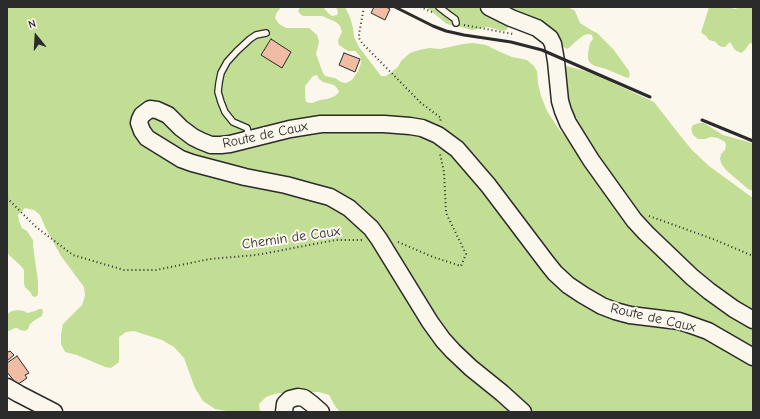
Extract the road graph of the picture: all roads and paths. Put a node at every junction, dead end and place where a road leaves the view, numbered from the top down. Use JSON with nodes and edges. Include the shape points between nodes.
{"nodes":[{"id":1,"x":364,"y":7,"type":"edge"},
{"id":2,"x":420,"y":7,"type":"edge"},
{"id":3,"x":439,"y":7,"type":"edge"},
{"id":4,"x":489,"y":7,"type":"edge"},
{"id":5,"x":432,"y":13,"type":"dead end"},
{"id":6,"x":456,"y":22,"type":"joint"},
{"id":7,"x":532,"y":26,"type":"junction"},
{"id":8,"x":266,"y":33,"type":"dead end"},
{"id":9,"x":438,"y":134,"type":"junction"},
{"id":10,"x":250,"y":139,"type":"junction"},
{"id":11,"x":7,"y":198,"type":"edge"},
{"id":12,"x":648,"y":215,"type":"dead end"},
{"id":13,"x":380,"y":239,"type":"junction"},
{"id":14,"x":753,"y":256,"type":"edge"},
{"id":15,"x":753,"y":320,"type":"edge"},
{"id":16,"x":753,"y":357,"type":"edge"},
{"id":17,"x":7,"y":387,"type":"edge"},
{"id":18,"x":54,"y":412,"type":"edge"},
{"id":19,"x":284,"y":412,"type":"edge"},
{"id":20,"x":321,"y":412,"type":"edge"},
{"id":21,"x":523,"y":412,"type":"edge"}],
"edges":[{"from":1,"to":9,"type":"path","via":[[359,38],[421,103],[441,118]]},
{"from":2,"to":5,"type":"path"},
{"from":3,"to":6,"type":"lane"},
{"from":4,"to":7,"type":"street"},
{"from":6,"to":7,"type":"path","via":[[522,35]]},
{"from":7,"to":15,"type":"street","via":[[546,35],[553,44],[560,101],[568,123],[634,220],[692,277]]},
{"from":8,"to":10,"type":"lane","via":[[256,35],[237,51],[227,62],[219,83],[218,92],[225,112],[233,122],[248,128]]},
{"from":9,"to":10,"type":"street","name":"Route de Caux","via":[[410,126],[332,123],[301,126]]},
{"from":9,"to":13,"type":"path","name":"Chemin de Caux","via":[[444,172],[446,213],[466,254],[461,266],[397,242]]},
{"from":9,"to":16,"type":"street","name":"Route de Caux","via":[[480,174],[555,273],[583,295],[615,311],[679,321],[708,331]]},
{"from":10,"to":13,"type":"street","name":"Route de Caux","via":[[210,145],[193,137],[168,115],[157,110],[146,111],[139,123],[147,138],[181,159],[330,198],[349,208]]},
{"from":11,"to":13,"type":"path","name":"Chemin de Caux","via":[[36,227],[73,255],[124,270],[156,270],[336,240]]},
{"from":12,"to":14,"type":"path"},
{"from":13,"to":21,"type":"street","name":"Route de Caux","via":[[443,340]]},
{"from":17,"to":18,"type":"street"},
{"from":19,"to":20,"type":"street","via":[[285,404],[290,399],[298,397],[304,398]]}]}
